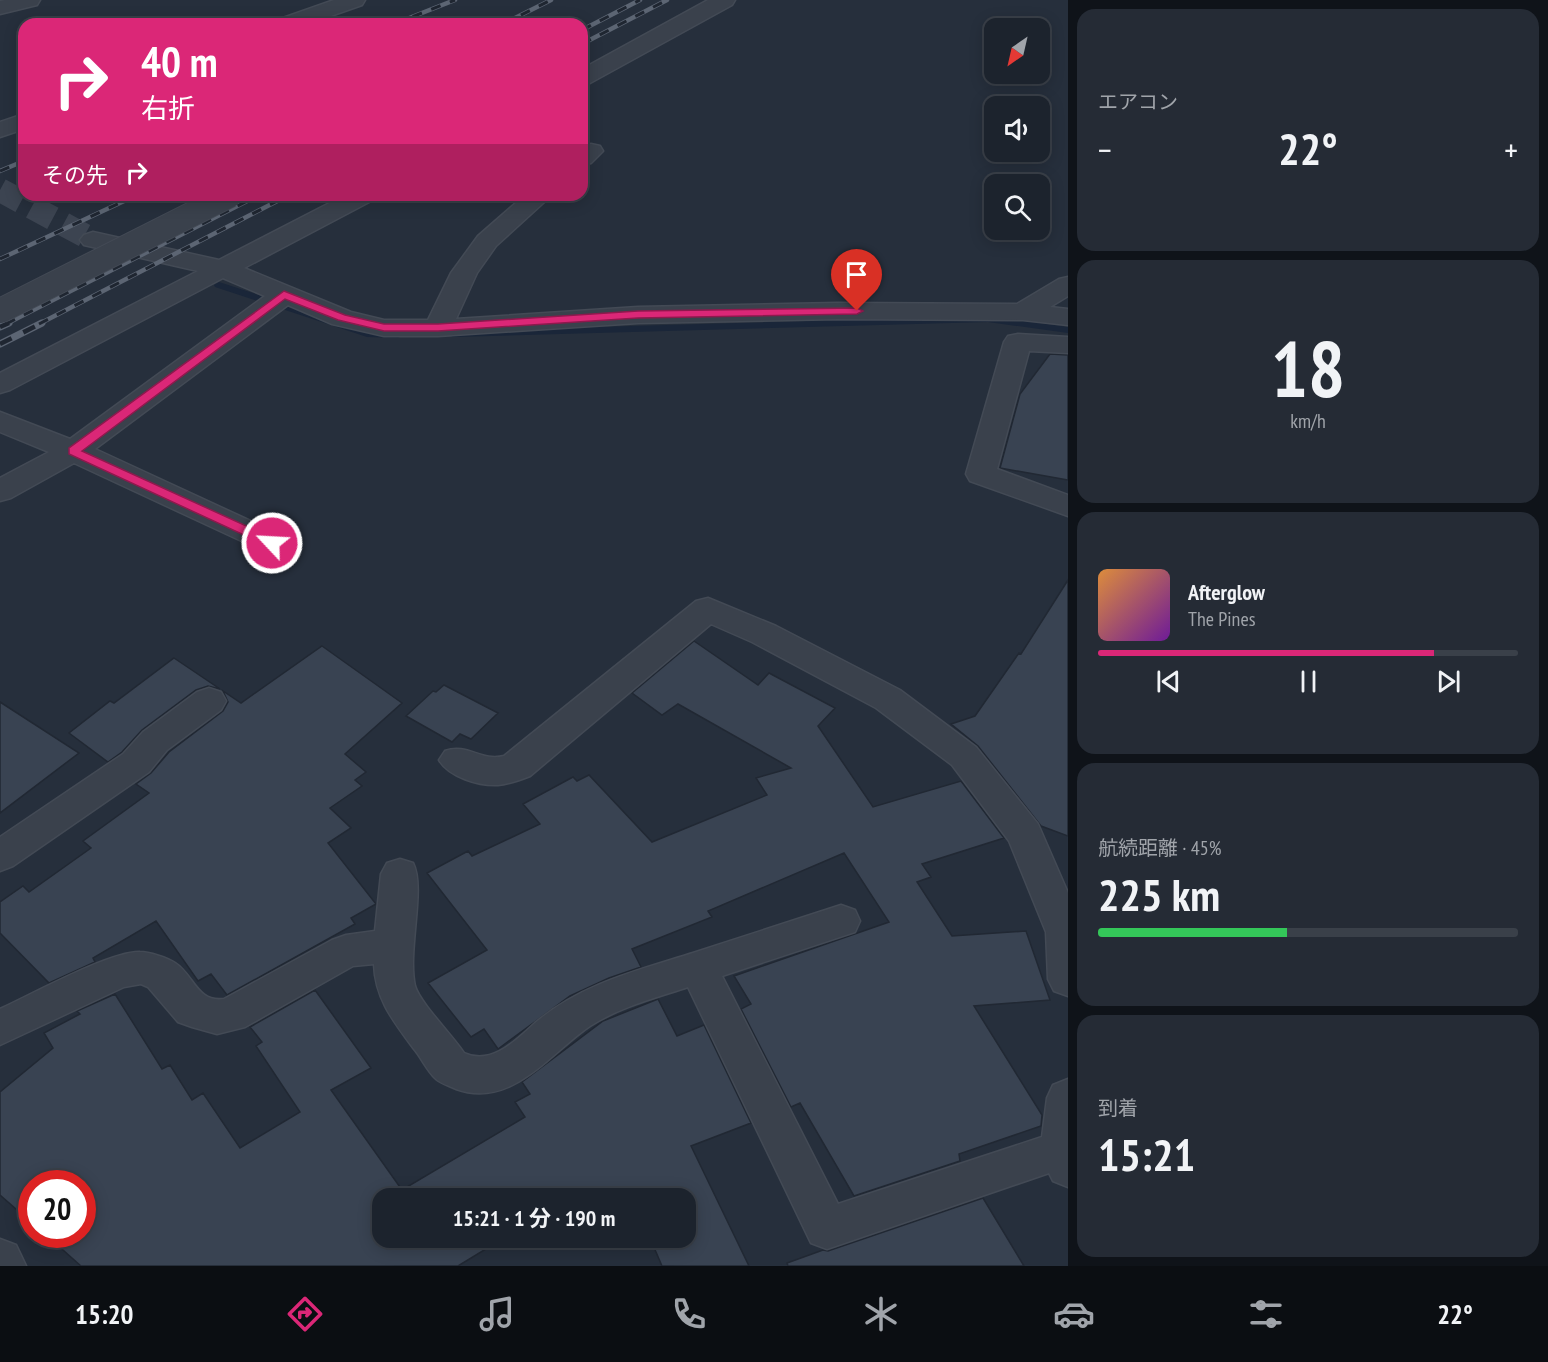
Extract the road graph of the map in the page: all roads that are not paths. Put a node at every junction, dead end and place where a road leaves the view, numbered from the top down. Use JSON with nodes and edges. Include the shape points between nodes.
{"nodes":[{"id":1,"x":29,"y":0,"type":"edge"},
{"id":2,"x":354,"y":0,"type":"edge"},
{"id":3,"x":724,"y":0,"type":"edge"},
{"id":4,"x":0,"y":8,"type":"edge"},
{"id":5,"x":304,"y":18,"type":"edge"},
{"id":6,"x":588,"y":75,"type":"edge"},
{"id":7,"x":18,"y":123,"type":"edge"},
{"id":8,"x":0,"y":130,"type":"edge"},
{"id":9,"x":218,"y":201,"type":"edge"},
{"id":10,"x":352,"y":201,"type":"edge"},
{"id":11,"x":533,"y":201,"type":"edge"},
{"id":12,"x":93,"y":240,"type":"tunnel mouth"},
{"id":13,"x":221,"y":268,"type":"junction"},
{"id":14,"x":1068,"y":285,"type":"edge"},
{"id":15,"x":276,"y":301,"type":"junction"},
{"id":16,"x":0,"y":311,"type":"edge"},
{"id":17,"x":1023,"y":312,"type":"junction"},
{"id":18,"x":1068,"y":317,"type":"edge"},
{"id":19,"x":438,"y":328,"type":"junction"},
{"id":20,"x":1068,"y":345,"type":"edge"},
{"id":21,"x":0,"y":384,"type":"edge"},
{"id":22,"x":0,"y":422,"type":"edge"},
{"id":23,"x":73,"y":451,"type":"junction"},
{"id":24,"x":0,"y":491,"type":"edge"},
{"id":25,"x":1068,"y":506,"type":"edge"},
{"id":26,"x":272,"y":543,"type":"dead end"},
{"id":27,"x":209,"y":701,"type":"dead end"},
{"id":28,"x":457,"y":759,"type":"dead end"},
{"id":29,"x":0,"y":856,"type":"edge"},
{"id":30,"x":400,"y":874,"type":"dead end"},
{"id":31,"x":841,"y":921,"type":"dead end"},
{"id":32,"x":394,"y":945,"type":"junction"},
{"id":33,"x":699,"y":969,"type":"junction"},
{"id":34,"x":1068,"y":979,"type":"edge"},
{"id":35,"x":0,"y":1028,"type":"edge"},
{"id":36,"x":1068,"y":1098,"type":"edge"},
{"id":37,"x":1064,"y":1158,"type":"edge"},
{"id":38,"x":0,"y":1260,"type":"edge"},
{"id":39,"x":4,"y":1266,"type":"edge"}],
"edges":[{"from":1,"to":4,"type":"street"},
{"from":2,"to":5,"type":"street"},
{"from":3,"to":6,"type":"street"},
{"from":7,"to":8,"type":"street"},
{"from":9,"to":16,"type":"street","bridge":true},
{"from":10,"to":13,"type":"street"},
{"from":11,"to":19,"type":"street","via":[[487,241],[464,273]]},
{"from":12,"to":13,"type":"street"},
{"from":13,"to":15,"type":"street"},
{"from":13,"to":21,"type":"street"},
{"from":14,"to":17,"type":"street"},
{"from":15,"to":19,"type":"street","via":[[384,328]]},
{"from":15,"to":23,"type":"street"},
{"from":17,"to":18,"type":"street"},
{"from":17,"to":19,"type":"street","via":[[638,315]]},
{"from":20,"to":25,"type":"street","via":[[1018,342],[981,474]]},
{"from":22,"to":23,"type":"street"},
{"from":23,"to":24,"type":"street"},
{"from":23,"to":26,"type":"street"},
{"from":27,"to":29,"type":"street","via":[[155,741],[136,763]]},
{"from":28,"to":34,"type":"street","via":[[488,772],[518,766],[708,609],[888,699],[964,756],[1025,834],[1065,932]]},
{"from":30,"to":32,"type":"street"},
{"from":31,"to":33,"type":"street"},
{"from":32,"to":33,"type":"street","via":[[394,982],[400,998],[450,1066],[460,1073],[484,1077],[519,1062],[594,1003]]},
{"from":32,"to":35,"type":"street","via":[[346,951],[231,1015],[217,1017],[192,1010],[162,975],[141,968],[117,972]]},
{"from":33,"to":37,"type":"street","via":[[827,1228]]},
{"from":36,"to":37,"type":"street"},
{"from":38,"to":39,"type":"street"}]}
